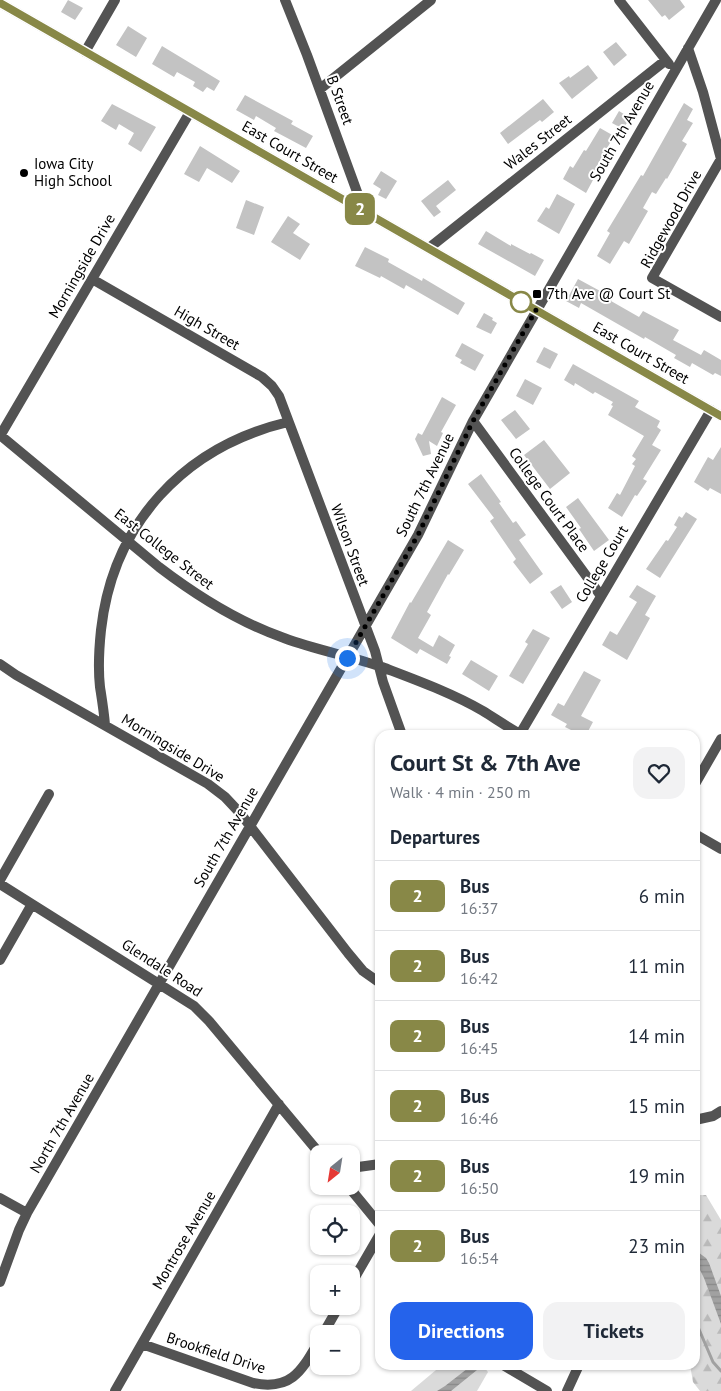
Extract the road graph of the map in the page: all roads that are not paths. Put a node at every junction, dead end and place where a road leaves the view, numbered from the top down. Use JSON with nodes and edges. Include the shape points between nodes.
{"nodes":[{"id":1,"x":115,"y":0,"type":"edge"},
{"id":2,"x":285,"y":0,"type":"edge"},
{"id":3,"x":431,"y":0,"type":"edge"},
{"id":4,"x":619,"y":0,"type":"edge"},
{"id":5,"x":716,"y":0,"type":"edge"},
{"id":6,"x":1,"y":7,"type":"edge"},
{"id":7,"x":688,"y":48,"type":"junction"},
{"id":8,"x":85,"y":52,"type":"junction"},
{"id":9,"x":666,"y":60,"type":"junction"},
{"id":10,"x":674,"y":71,"type":"junction"},
{"id":11,"x":320,"y":90,"type":"junction"},
{"id":12,"x":190,"y":112,"type":"junction"},
{"id":13,"x":721,"y":159,"type":"edge"},
{"id":14,"x":364,"y":211,"type":"junction"},
{"id":15,"x":428,"y":248,"type":"junction"},
{"id":16,"x":92,"y":279,"type":"junction"},
{"id":17,"x":536,"y":310,"type":"junction"},
{"id":18,"x":721,"y":317,"type":"edge"},
{"id":19,"x":711,"y":410,"type":"junction"},
{"id":20,"x":721,"y":416,"type":"edge"},
{"id":21,"x":473,"y":421,"type":"junction"},
{"id":22,"x":288,"y":422,"type":"junction"},
{"id":23,"x":0,"y":435,"type":"edge"},
{"id":24,"x":127,"y":540,"type":"junction"},
{"id":25,"x":601,"y":596,"type":"junction"},
{"id":26,"x":364,"y":626,"type":"junction"},
{"id":27,"x":347,"y":658,"type":"junction"},
{"id":28,"x":0,"y":664,"type":"edge"},
{"id":29,"x":380,"y":667,"type":"junction"},
{"id":30,"x":105,"y":725,"type":"junction"},
{"id":31,"x":400,"y":730,"type":"edge"},
{"id":32,"x":514,"y":730,"type":"edge"},
{"id":33,"x":523,"y":730,"type":"edge"},
{"id":34,"x":721,"y":738,"type":"edge"},
{"id":35,"x":700,"y":775,"type":"edge"},
{"id":36,"x":49,"y":794,"type":"dead end"},
{"id":37,"x":249,"y":827,"type":"junction"},
{"id":38,"x":700,"y":837,"type":"edge"},
{"id":39,"x":721,"y":849,"type":"edge"},
{"id":40,"x":0,"y":880,"type":"edge"},
{"id":41,"x":0,"y":884,"type":"edge"},
{"id":42,"x":32,"y":904,"type":"junction"},
{"id":43,"x":0,"y":960,"type":"edge"},
{"id":44,"x":375,"y":979,"type":"edge"},
{"id":45,"x":160,"y":984,"type":"junction"},
{"id":46,"x":279,"y":1104,"type":"junction"},
{"id":47,"x":721,"y":1111,"type":"edge"},
{"id":48,"x":700,"y":1119,"type":"edge"},
{"id":49,"x":313,"y":1145,"type":"edge"},
{"id":50,"x":375,"y":1165,"type":"edge"},
{"id":51,"x":360,"y":1167,"type":"edge"},
{"id":52,"x":355,"y":1195,"type":"edge"},
{"id":53,"x":0,"y":1198,"type":"edge"},
{"id":54,"x":27,"y":1214,"type":"junction"},
{"id":55,"x":375,"y":1219,"type":"edge"},
{"id":56,"x":375,"y":1243,"type":"edge"},
{"id":57,"x":360,"y":1268,"type":"edge"},
{"id":58,"x":0,"y":1282,"type":"edge"},
{"id":59,"x":142,"y":1344,"type":"junction"},
{"id":60,"x":310,"y":1356,"type":"edge"},
{"id":61,"x":511,"y":1370,"type":"edge"},
{"id":62,"x":576,"y":1370,"type":"edge"},
{"id":63,"x":115,"y":1391,"type":"edge"},
{"id":64,"x":547,"y":1391,"type":"edge"},
{"id":65,"x":566,"y":1391,"type":"edge"}],
"edges":[{"from":1,"to":8,"type":"street"},
{"from":2,"to":11,"type":"street","name":"B Street"},
{"from":3,"to":11,"type":"street"},
{"from":4,"to":9,"type":"street"},
{"from":5,"to":7,"type":"street","name":"South 7th Avenue"},
{"from":6,"to":8,"type":"street","name":"East Court Street"},
{"from":7,"to":10,"type":"street","name":"South 7th Avenue"},
{"from":7,"to":13,"type":"street","name":"Ridgewood Drive"},
{"from":8,"to":12,"type":"street","name":"East Court Street"},
{"from":9,"to":10,"type":"street"},
{"from":9,"to":15,"type":"street","name":"Wales Street"},
{"from":10,"to":17,"type":"street","name":"South 7th Avenue"},
{"from":11,"to":14,"type":"street","name":"B Street"},
{"from":12,"to":14,"type":"street","name":"East Court Street"},
{"from":12,"to":16,"type":"street","name":"Morningside Drive"},
{"from":13,"to":18,"type":"street","name":"Ridgewood Drive","via":[[652,278]]},
{"from":14,"to":15,"type":"street","name":"East Court Street"},
{"from":15,"to":17,"type":"street","name":"East Court Street"},
{"from":16,"to":22,"type":"street","name":"High Street","via":[[262,377],[278,396]]},
{"from":16,"to":23,"type":"street","name":"Morningside Drive"},
{"from":17,"to":19,"type":"street","name":"East Court Street"},
{"from":17,"to":21,"type":"street","name":"South 7th Avenue"},
{"from":19,"to":20,"type":"street","name":"East Court Street"},
{"from":19,"to":25,"type":"street","name":"College Court"},
{"from":21,"to":25,"type":"street","name":"College Court Place"},
{"from":21,"to":26,"type":"street","name":"South 7th Avenue","via":[[418,535]]},
{"from":22,"to":24,"type":"street","via":[[248,434],[204,457],[165,489]]},
{"from":22,"to":26,"type":"street","name":"Wilson Street"},
{"from":23,"to":24,"type":"street","name":"East College Street"},
{"from":24,"to":27,"type":"street","name":"East College Street","via":[[214,606],[248,624]]},
{"from":24,"to":30,"type":"street","via":[[113,575],[101,630],[100,678]]},
{"from":25,"to":33,"type":"street","name":"College Court"},
{"from":26,"to":27,"type":"street","name":"South 7th Avenue"},
{"from":26,"to":29,"type":"street","name":"Wilson Street"},
{"from":27,"to":29,"type":"street","name":"East College Street"},
{"from":27,"to":37,"type":"street","name":"South 7th Avenue"},
{"from":28,"to":30,"type":"street","name":"Morningside Drive"},
{"from":29,"to":31,"type":"street","name":"Wilson Street"},
{"from":29,"to":32,"type":"street","name":"East College Street","via":[[459,700]]},
{"from":30,"to":37,"type":"street","name":"Morningside Drive","via":[[208,784],[225,797]]},
{"from":34,"to":35,"type":"street"},
{"from":36,"to":40,"type":"street"},
{"from":37,"to":44,"type":"street","name":"Morningside Drive","via":[[348,953]]},
{"from":37,"to":45,"type":"street","name":"South 7th Avenue"},
{"from":38,"to":39,"type":"street"},
{"from":41,"to":42,"type":"street","name":"Glendale Road"},
{"from":42,"to":43,"type":"street"},
{"from":42,"to":45,"type":"street","name":"Glendale Road"},
{"from":45,"to":46,"type":"street","name":"Glendale Road","via":[[194,1006],[209,1021]]},
{"from":45,"to":54,"type":"street","name":"North 7th Avenue"},
{"from":46,"to":49,"type":"street","name":"Glendale Road"},
{"from":46,"to":59,"type":"street","name":"Montrose Avenue"},
{"from":47,"to":48,"type":"street"},
{"from":50,"to":51,"type":"street"},
{"from":52,"to":55,"type":"street"},
{"from":53,"to":54,"type":"street"},
{"from":54,"to":58,"type":"street","name":"North 7th Avenue"},
{"from":56,"to":57,"type":"street"},
{"from":59,"to":60,"type":"street","name":"Brookfield Drive","via":[[264,1386],[290,1381]]},
{"from":59,"to":63,"type":"street","name":"Montrose Avenue"},
{"from":61,"to":64,"type":"street"},
{"from":62,"to":65,"type":"street"}]}
